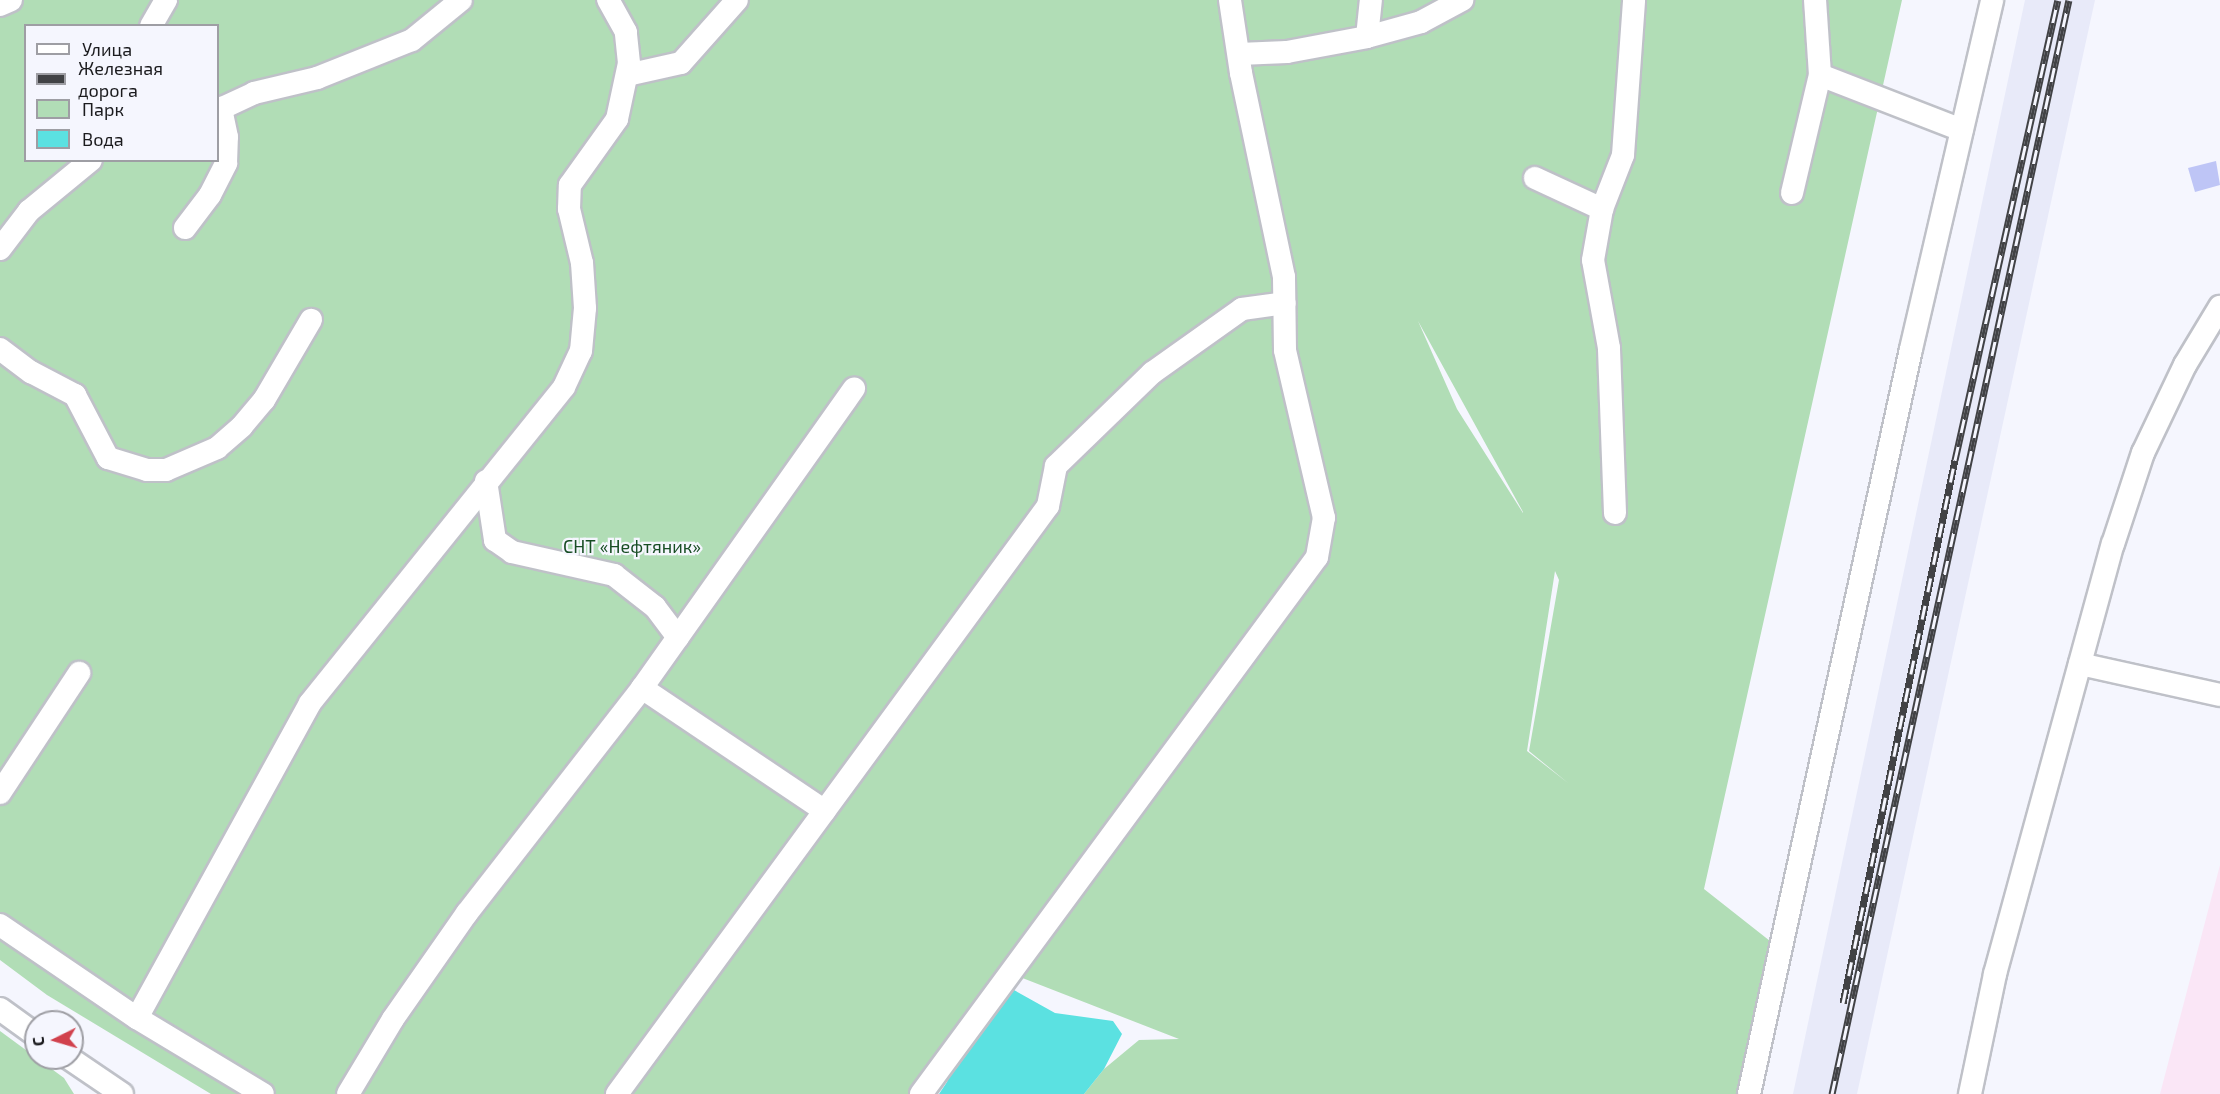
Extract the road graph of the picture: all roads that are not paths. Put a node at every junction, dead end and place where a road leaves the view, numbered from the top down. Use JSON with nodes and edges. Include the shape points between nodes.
{"nodes":[{"id":1,"x":11,"y":0,"type":"edge"},
{"id":2,"x":166,"y":0,"type":"edge"},
{"id":3,"x":461,"y":0,"type":"edge"},
{"id":4,"x":608,"y":0,"type":"edge"},
{"id":5,"x":737,"y":0,"type":"edge"},
{"id":6,"x":1230,"y":0,"type":"edge"},
{"id":7,"x":1371,"y":0,"type":"edge"},
{"id":8,"x":1462,"y":0,"type":"edge"},
{"id":9,"x":1634,"y":0,"type":"edge"},
{"id":10,"x":1815,"y":0,"type":"edge"},
{"id":11,"x":1992,"y":0,"type":"edge"},
{"id":12,"x":0,"y":5,"type":"edge"},
{"id":13,"x":152,"y":24,"type":"edge"},
{"id":14,"x":1367,"y":37,"type":"junction"},
{"id":15,"x":1239,"y":54,"type":"junction"},
{"id":16,"x":627,"y":75,"type":"junction"},
{"id":17,"x":1820,"y":75,"type":"junction"},
{"id":18,"x":219,"y":109,"type":"edge"},
{"id":19,"x":1962,"y":130,"type":"junction"},
{"id":20,"x":72,"y":162,"type":"edge"},
{"id":21,"x":90,"y":162,"type":"edge"},
{"id":22,"x":1534,"y":178,"type":"dead end"},
{"id":23,"x":57,"y":188,"type":"junction"},
{"id":24,"x":1792,"y":194,"type":"dead end"},
{"id":25,"x":1602,"y":209,"type":"junction"},
{"id":26,"x":185,"y":228,"type":"dead end"},
{"id":27,"x":0,"y":249,"type":"edge"},
{"id":28,"x":1285,"y":303,"type":"junction"},
{"id":29,"x":2220,"y":307,"type":"edge"},
{"id":30,"x":311,"y":320,"type":"dead end"},
{"id":31,"x":0,"y":349,"type":"edge"},
{"id":32,"x":854,"y":389,"type":"dead end"},
{"id":33,"x":486,"y":481,"type":"junction"},
{"id":34,"x":1615,"y":513,"type":"dead end"},
{"id":35,"x":678,"y":637,"type":"junction"},
{"id":36,"x":2080,"y":664,"type":"junction"},
{"id":37,"x":79,"y":673,"type":"dead end"},
{"id":38,"x":642,"y":688,"type":"junction"},
{"id":39,"x":2220,"y":695,"type":"edge"},
{"id":40,"x":0,"y":793,"type":"edge"},
{"id":41,"x":825,"y":810,"type":"junction"},
{"id":42,"x":0,"y":925,"type":"edge"},
{"id":43,"x":0,"y":1009,"type":"edge"},
{"id":44,"x":137,"y":1018,"type":"junction"},
{"id":45,"x":24,"y":1026,"type":"edge"},
{"id":46,"x":84,"y":1069,"type":"edge"},
{"id":47,"x":111,"y":1090,"type":"edge"},
{"id":48,"x":263,"y":1094,"type":"edge"},
{"id":49,"x":348,"y":1094,"type":"edge"},
{"id":50,"x":617,"y":1094,"type":"edge"},
{"id":51,"x":921,"y":1094,"type":"edge"},
{"id":52,"x":1749,"y":1094,"type":"edge"},
{"id":53,"x":1970,"y":1094,"type":"edge"}],
"edges":[{"from":1,"to":12,"type":"street"},
{"from":2,"to":13,"type":"street"},
{"from":3,"to":18,"type":"street","via":[[412,40],[317,78],[265,89]]},
{"from":4,"to":16,"type":"street","via":[[626,32]]},
{"from":5,"to":16,"type":"street","via":[[681,63]]},
{"from":6,"to":15,"type":"street"},
{"from":7,"to":14,"type":"street"},
{"from":8,"to":14,"type":"street","via":[[1421,22]]},
{"from":9,"to":25,"type":"street","via":[[1623,155]]},
{"from":10,"to":17,"type":"street"},
{"from":11,"to":19,"type":"street"},
{"from":14,"to":15,"type":"street","via":[[1287,52]]},
{"from":15,"to":28,"type":"street","via":[[1284,276]]},
{"from":16,"to":33,"type":"street","via":[[617,119],[570,185],[569,209],[583,274],[585,308],[580,351],[564,387]]},
{"from":17,"to":19,"type":"street"},
{"from":17,"to":24,"type":"street"},
{"from":18,"to":26,"type":"street","via":[[227,137],[226,163],[210,195]]},
{"from":19,"to":52,"type":"street"},
{"from":20,"to":23,"type":"street"},
{"from":21,"to":23,"type":"street"},
{"from":22,"to":25,"type":"street"},
{"from":23,"to":27,"type":"street","via":[[29,211]]},
{"from":25,"to":34,"type":"street","via":[[1593,260],[1609,348]]},
{"from":28,"to":41,"type":"street","via":[[1242,309],[1152,373],[1056,466],[1048,506]]},
{"from":28,"to":51,"type":"street","via":[[1285,350],[1324,518],[1317,557]]},
{"from":29,"to":36,"type":"street","via":[[2185,365],[2143,453]]},
{"from":30,"to":31,"type":"street","via":[[264,400],[242,426],[217,448],[166,470],[147,470],[108,458],[75,395],[31,372]]},
{"from":32,"to":35,"type":"street"},
{"from":33,"to":35,"type":"street","via":[[495,540],[512,552],[614,575],[655,607]]},
{"from":33,"to":44,"type":"street","via":[[310,703]]},
{"from":35,"to":38,"type":"street"},
{"from":36,"to":39,"type":"street"},
{"from":36,"to":53,"type":"street","via":[[1995,974]]},
{"from":37,"to":40,"type":"street"},
{"from":38,"to":41,"type":"street"},
{"from":38,"to":49,"type":"street","via":[[467,913],[393,1018]]},
{"from":41,"to":50,"type":"street"},
{"from":42,"to":44,"type":"street"},
{"from":43,"to":45,"type":"street"},
{"from":44,"to":48,"type":"street"},
{"from":46,"to":47,"type":"street"}]}
